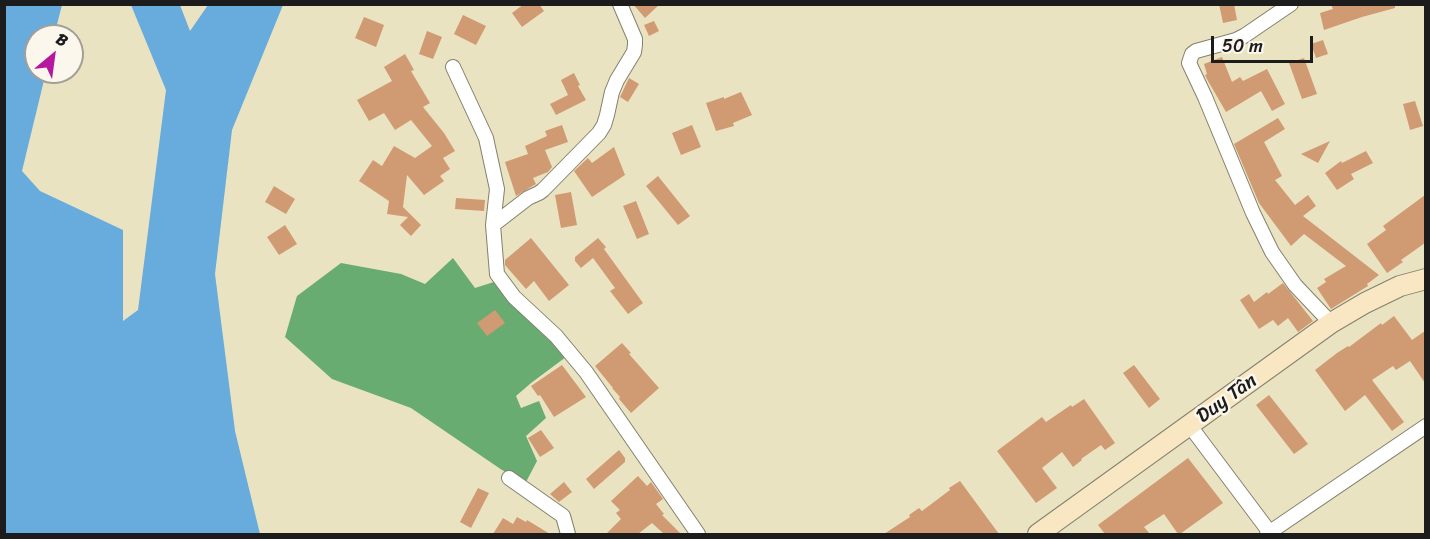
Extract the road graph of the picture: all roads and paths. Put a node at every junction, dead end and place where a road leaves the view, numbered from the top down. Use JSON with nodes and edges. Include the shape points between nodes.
{"nodes":[{"id":1,"x":620,"y":4,"type":"edge"},
{"id":2,"x":1291,"y":4,"type":"edge"},
{"id":3,"x":453,"y":67,"type":"dead end"},
{"id":4,"x":493,"y":225,"type":"junction"},
{"id":5,"x":1425,"y":279,"type":"edge"},
{"id":6,"x":1331,"y":323,"type":"junction"},
{"id":7,"x":1190,"y":426,"type":"junction"},
{"id":8,"x":1425,"y":426,"type":"edge"},
{"id":9,"x":510,"y":478,"type":"dead end"},
{"id":10,"x":568,"y":534,"type":"edge"},
{"id":11,"x":698,"y":534,"type":"edge"},
{"id":12,"x":1038,"y":534,"type":"edge"},
{"id":13,"x":1270,"y":534,"type":"edge"}],
"edges":[{"from":1,"to":4,"type":"street","via":[[635,45],[614,86],[604,125],[543,190]]},
{"from":2,"to":6,"type":"street","via":[[1236,40],[1196,51],[1190,63],[1272,252],[1295,285]]},
{"from":3,"to":4,"type":"street","via":[[486,138],[497,189]]},
{"from":4,"to":11,"type":"street","via":[[497,274],[586,372]]},
{"from":5,"to":6,"type":"street","name":"Duy Tân","via":[[1400,286]]},
{"from":6,"to":7,"type":"street","name":"Duy Tân"},
{"from":7,"to":12,"type":"street","name":"Duy Tân"},
{"from":7,"to":13,"type":"street"},
{"from":8,"to":13,"type":"street"},
{"from":9,"to":10,"type":"street","via":[[563,516]]}]}
